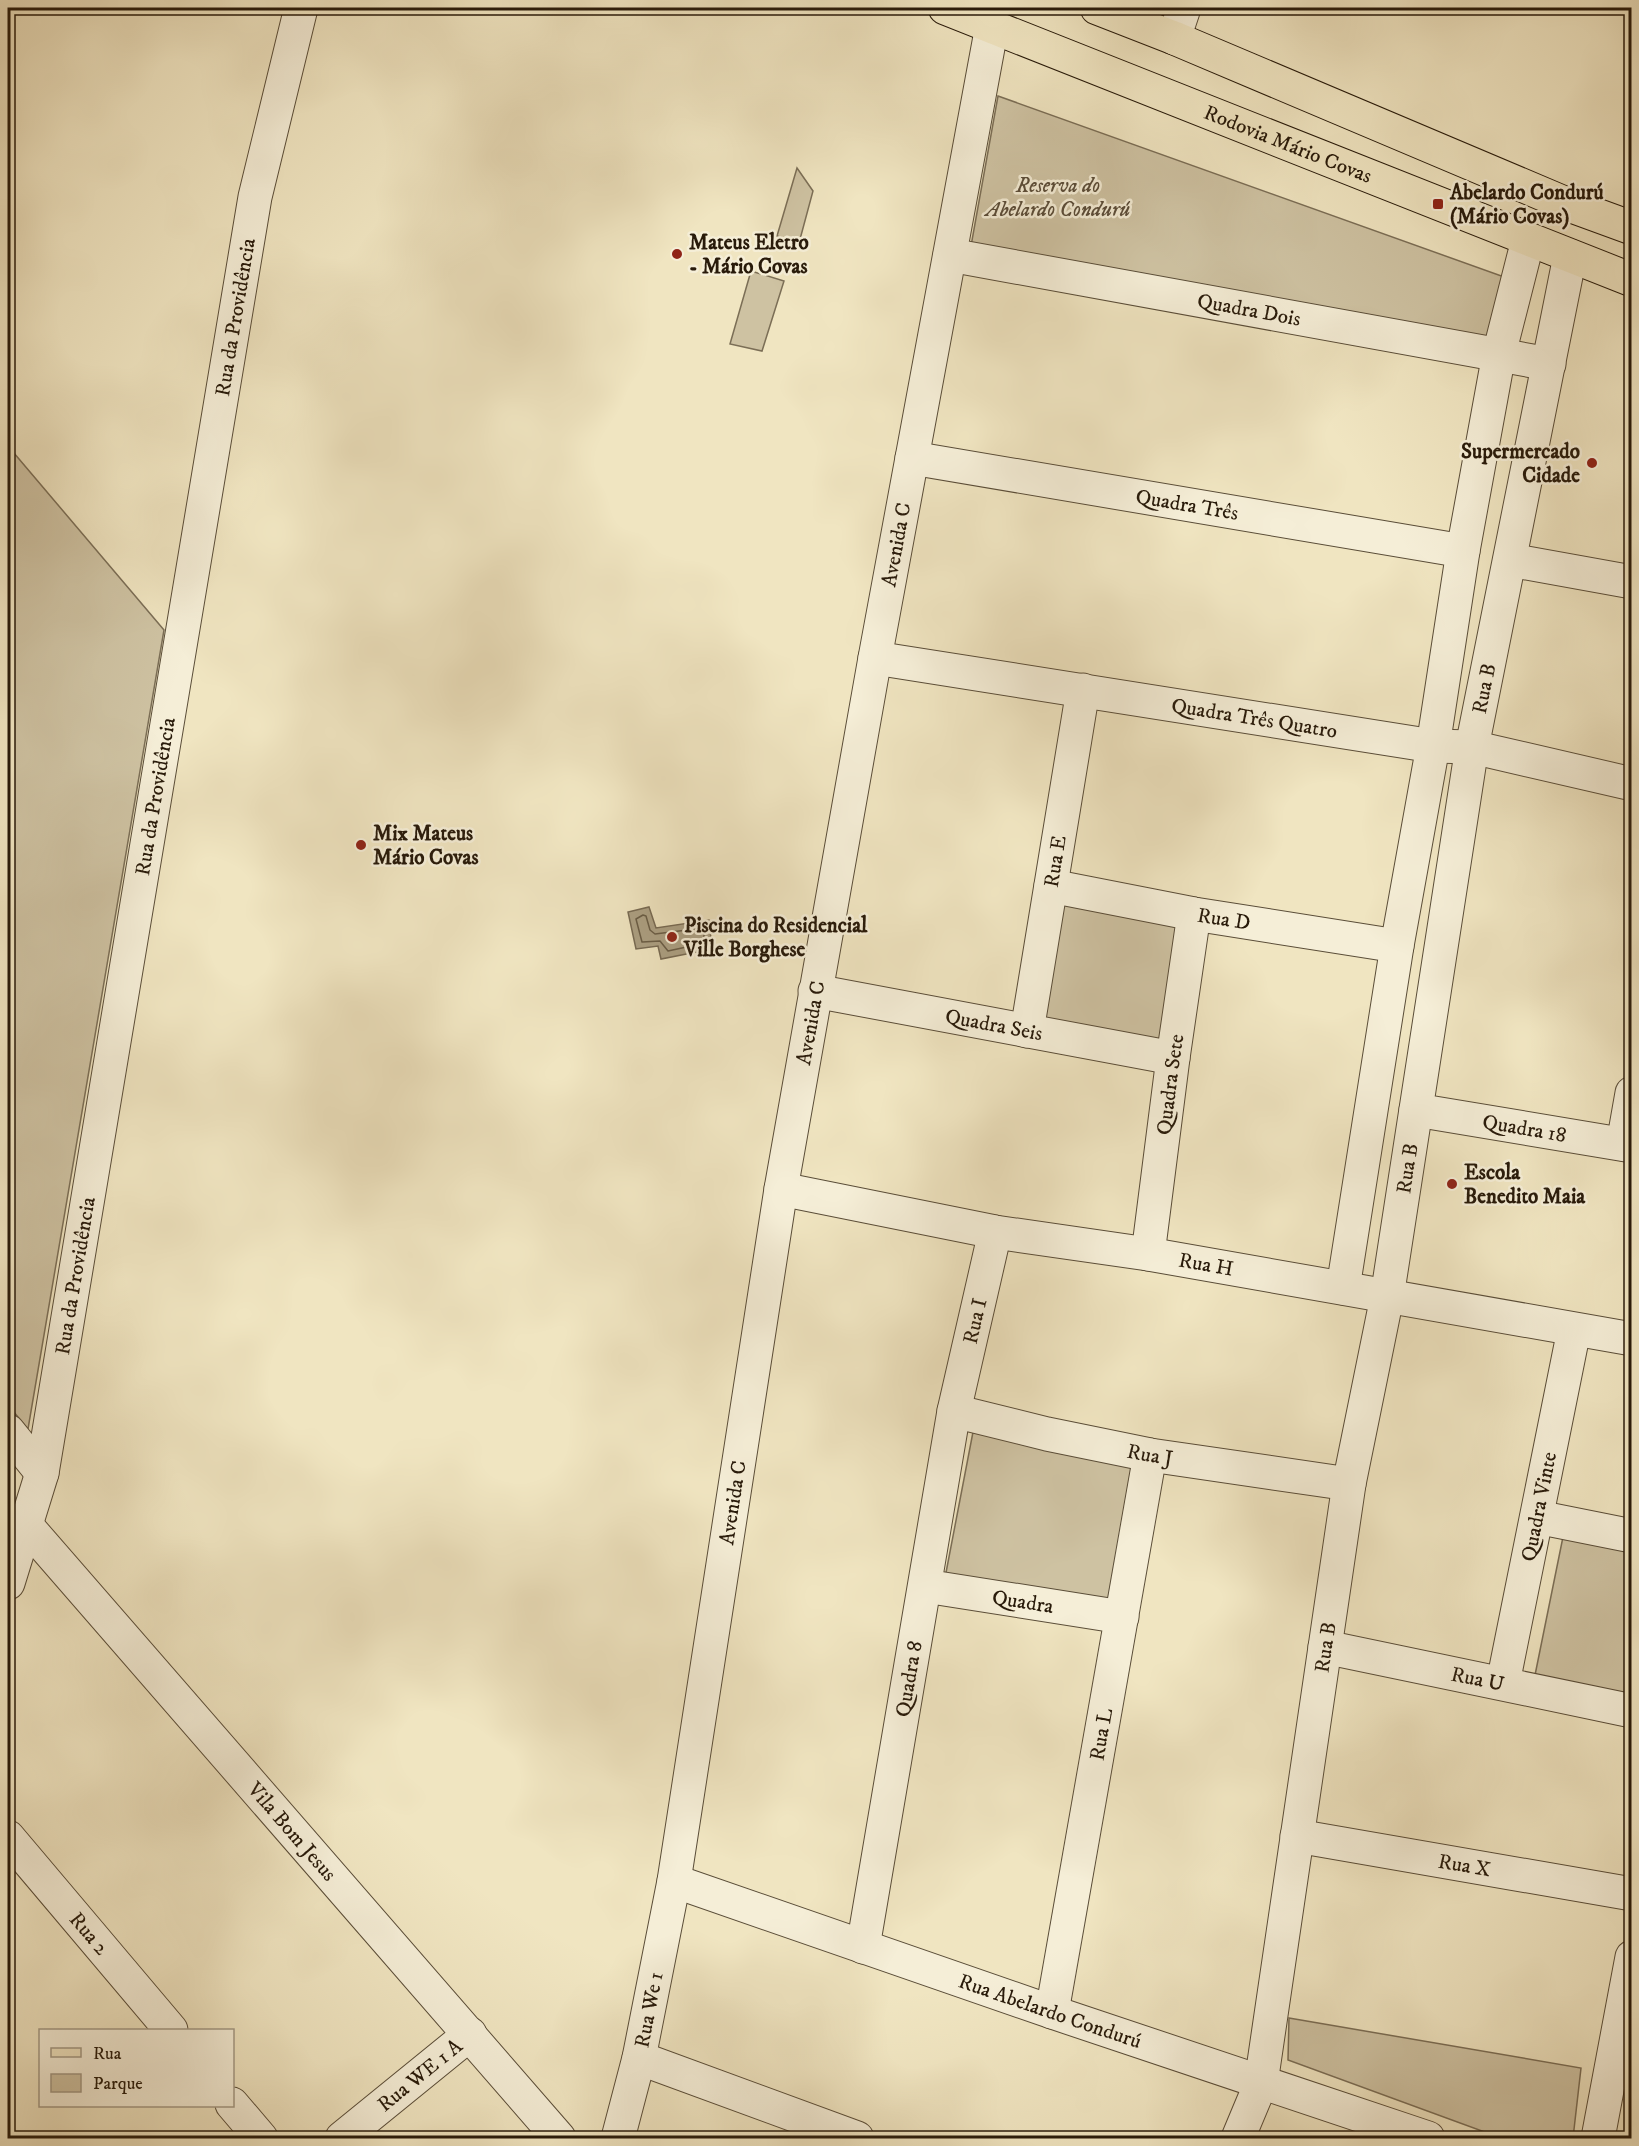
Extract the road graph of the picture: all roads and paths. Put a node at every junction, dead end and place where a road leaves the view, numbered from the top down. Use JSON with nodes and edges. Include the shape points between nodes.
{"nodes":[{"id":1,"x":301,"y":8,"type":"edge"},
{"id":2,"x":945,"y":8,"type":"edge"},
{"id":3,"x":1097,"y":8,"type":"edge"},
{"id":4,"x":1179,"y":22,"type":"edge"},
{"id":5,"x":992,"y":26,"type":"junction"},
{"id":6,"x":1632,"y":228,"type":"edge"},
{"id":7,"x":1528,"y":240,"type":"junction"},
{"id":8,"x":950,"y":255,"type":"junction"},
{"id":9,"x":1570,"y":256,"type":"junction"},
{"id":10,"x":1632,"y":280,"type":"edge"},
{"id":11,"x":1499,"y":354,"type":"junction"},
{"id":12,"x":1549,"y":364,"type":"junction"},
{"id":13,"x":912,"y":458,"type":"junction"},
{"id":14,"x":1463,"y":551,"type":"junction"},
{"id":15,"x":1510,"y":560,"type":"junction"},
{"id":16,"x":1632,"y":582,"type":"edge"},
{"id":17,"x":875,"y":658,"type":"junction"},
{"id":18,"x":1083,"y":690,"type":"junction"},
{"id":19,"x":1433,"y":746,"type":"junction"},
{"id":20,"x":1472,"y":747,"type":"junction"},
{"id":21,"x":1632,"y":784,"type":"edge"},
{"id":22,"x":1051,"y":886,"type":"junction"},
{"id":23,"x":1194,"y":914,"type":"junction"},
{"id":24,"x":1397,"y":946,"type":"junction"},
{"id":25,"x":815,"y":991,"type":"junction"},
{"id":26,"x":1028,"y":1030,"type":"junction"},
{"id":27,"x":1173,"y":1058,"type":"junction"},
{"id":28,"x":1632,"y":1093,"type":"edge"},
{"id":29,"x":1416,"y":1110,"type":"junction"},
{"id":30,"x":1627,"y":1145,"type":"edge"},
{"id":31,"x":781,"y":1189,"type":"junction"},
{"id":32,"x":995,"y":1232,"type":"junction"},
{"id":33,"x":1148,"y":1254,"type":"junction"},
{"id":34,"x":1343,"y":1288,"type":"junction"},
{"id":35,"x":1387,"y":1297,"type":"junction"},
{"id":36,"x":1574,"y":1330,"type":"junction"},
{"id":37,"x":1632,"y":1340,"type":"edge"},
{"id":38,"x":954,"y":1411,"type":"junction"},
{"id":39,"x":8,"y":1431,"type":"edge"},
{"id":40,"x":1150,"y":1455,"type":"junction"},
{"id":41,"x":42,"y":1473,"type":"junction"},
{"id":42,"x":1349,"y":1484,"type":"junction"},
{"id":43,"x":1537,"y":1517,"type":"junction"},
{"id":44,"x":26,"y":1525,"type":"junction"},
{"id":45,"x":1632,"y":1536,"type":"edge"},
{"id":46,"x":8,"y":1583,"type":"edge"},
{"id":47,"x":925,"y":1586,"type":"junction"},
{"id":48,"x":1122,"y":1617,"type":"junction"},
{"id":49,"x":1325,"y":1647,"type":"junction"},
{"id":50,"x":1503,"y":1683,"type":"junction"},
{"id":51,"x":1632,"y":1711,"type":"edge"},
{"id":52,"x":1297,"y":1836,"type":"junction"},
{"id":53,"x":8,"y":1837,"type":"edge"},
{"id":54,"x":674,"y":1881,"type":"junction"},
{"id":55,"x":1632,"y":1893,"type":"edge"},
{"id":56,"x":863,"y":1947,"type":"junction"},
{"id":57,"x":1632,"y":1957,"type":"edge"},
{"id":58,"x":1052,"y":2012,"type":"junction"},
{"id":59,"x":169,"y":2029,"type":"edge"},
{"id":60,"x":470,"y":2034,"type":"junction"},
{"id":61,"x":639,"y":2058,"type":"junction"},
{"id":62,"x":1261,"y":2083,"type":"junction"},
{"id":63,"x":234,"y":2106,"type":"edge"},
{"id":64,"x":857,"y":2138,"type":"edge"},
{"id":65,"x":261,"y":2139,"type":"edge"},
{"id":66,"x":342,"y":2139,"type":"edge"},
{"id":67,"x":559,"y":2139,"type":"edge"},
{"id":68,"x":618,"y":2139,"type":"edge"},
{"id":69,"x":1238,"y":2139,"type":"edge"},
{"id":70,"x":1428,"y":2139,"type":"edge"},
{"id":71,"x":1598,"y":2139,"type":"edge"}],
"edges":[{"from":1,"to":41,"type":"street","name":"Rua da Providência","via":[[255,197]]},
{"from":2,"to":5,"type":"main road","name":"Rodovia Mário Covas"},
{"from":3,"to":4,"type":"main road"},
{"from":4,"to":6,"type":"main road","via":[[1569,205]]},
{"from":5,"to":7,"type":"main road","name":"Rodovia Mário Covas"},
{"from":5,"to":8,"type":"street","name":"Avenida C"},
{"from":7,"to":9,"type":"main road","name":"Rodovia Mário Covas"},
{"from":7,"to":11,"type":"street","name":"Rua B"},
{"from":8,"to":11,"type":"street","name":"Quadra Dois"},
{"from":8,"to":13,"type":"street","name":"Avenida C"},
{"from":9,"to":10,"type":"main road","name":"Rodovia Mário Covas"},
{"from":9,"to":12,"type":"street","name":"Rua B"},
{"from":11,"to":12,"type":"street","name":"Quadra Dois"},
{"from":11,"to":14,"type":"street","name":"Rua B"},
{"from":12,"to":15,"type":"street","name":"Rua B"},
{"from":13,"to":14,"type":"street","name":"Quadra Três"},
{"from":13,"to":17,"type":"street","name":"Avenida C"},
{"from":14,"to":19,"type":"street","name":"Rua B"},
{"from":15,"to":16,"type":"street"},
{"from":15,"to":20,"type":"street","name":"Rua B"},
{"from":17,"to":18,"type":"street","name":"Quadra Três Quatro"},
{"from":17,"to":25,"type":"street","name":"Avenida C"},
{"from":18,"to":19,"type":"street","name":"Quadra Três Quatro"},
{"from":18,"to":22,"type":"street","name":"Rua E"},
{"from":19,"to":20,"type":"street","name":"Quadra Três Quatro"},
{"from":19,"to":24,"type":"street","name":"Rua B"},
{"from":20,"to":21,"type":"street","name":"Quadra Três Quatro"},
{"from":20,"to":29,"type":"street","name":"Rua B"},
{"from":22,"to":23,"type":"street","name":"Rua D"},
{"from":22,"to":26,"type":"street","name":"Rua E"},
{"from":23,"to":24,"type":"street","name":"Rua D"},
{"from":23,"to":27,"type":"street","name":"Quadra Sete"},
{"from":24,"to":34,"type":"street","name":"Rua B"},
{"from":25,"to":26,"type":"street","name":"Quadra Seis"},
{"from":25,"to":31,"type":"street","name":"Avenida C"},
{"from":26,"to":27,"type":"street","name":"Quadra Seis"},
{"from":27,"to":33,"type":"street","name":"Quadra Sete"},
{"from":28,"to":30,"type":"street"},
{"from":29,"to":30,"type":"street","name":"Quadra 18"},
{"from":29,"to":35,"type":"street","name":"Rua B"},
{"from":31,"to":32,"type":"street","name":"Rua H"},
{"from":31,"to":54,"type":"street","name":"Avenida C"},
{"from":32,"to":33,"type":"street","name":"Rua H"},
{"from":32,"to":38,"type":"street","name":"Rua I"},
{"from":33,"to":34,"type":"street","name":"Rua H"},
{"from":34,"to":35,"type":"street","name":"Rua H"},
{"from":35,"to":36,"type":"street","name":"Rua H"},
{"from":35,"to":42,"type":"street","name":"Rua B"},
{"from":36,"to":37,"type":"street","name":"Rua H"},
{"from":36,"to":43,"type":"street","name":"Quadra Vinte"},
{"from":38,"to":40,"type":"street","name":"Rua J"},
{"from":38,"to":47,"type":"street","name":"Quadra 8"},
{"from":39,"to":41,"type":"street"},
{"from":40,"to":42,"type":"street","name":"Rua J"},
{"from":40,"to":48,"type":"street","name":"Rua L"},
{"from":41,"to":44,"type":"street","name":"Rua da Providência"},
{"from":42,"to":49,"type":"street","name":"Rua B"},
{"from":43,"to":45,"type":"street"},
{"from":43,"to":50,"type":"street","name":"Quadra Vinte"},
{"from":44,"to":46,"type":"street","name":"Rua da Providência"},
{"from":44,"to":60,"type":"street","name":"Vila Bom Jesus"},
{"from":47,"to":48,"type":"street","name":"Quadra"},
{"from":47,"to":56,"type":"street","name":"Quadra 8"},
{"from":48,"to":58,"type":"street","name":"Rua L"},
{"from":49,"to":50,"type":"street","name":"Rua U"},
{"from":49,"to":52,"type":"street","name":"Rua B"},
{"from":50,"to":51,"type":"street","name":"Rua U"},
{"from":52,"to":55,"type":"street","name":"Rua X"},
{"from":52,"to":62,"type":"street","name":"Rua B"},
{"from":53,"to":59,"type":"street","name":"Rua 2"},
{"from":54,"to":56,"type":"street","name":"Rua Abelardo Condurú"},
{"from":54,"to":61,"type":"street","name":"Rua We 1"},
{"from":56,"to":58,"type":"street","name":"Rua Abelardo Condurú"},
{"from":57,"to":71,"type":"street"},
{"from":58,"to":62,"type":"street","name":"Rua Abelardo Condurú"},
{"from":60,"to":66,"type":"street","name":"Rua WE 1 A"},
{"from":60,"to":67,"type":"street","name":"Vila Bom Jesus"},
{"from":61,"to":64,"type":"street"},
{"from":61,"to":68,"type":"street","name":"Rua We 1"},
{"from":62,"to":69,"type":"street","name":"Rua B"},
{"from":62,"to":70,"type":"street","name":"Rua Abelardo Condurú"},
{"from":63,"to":65,"type":"street"}]}
